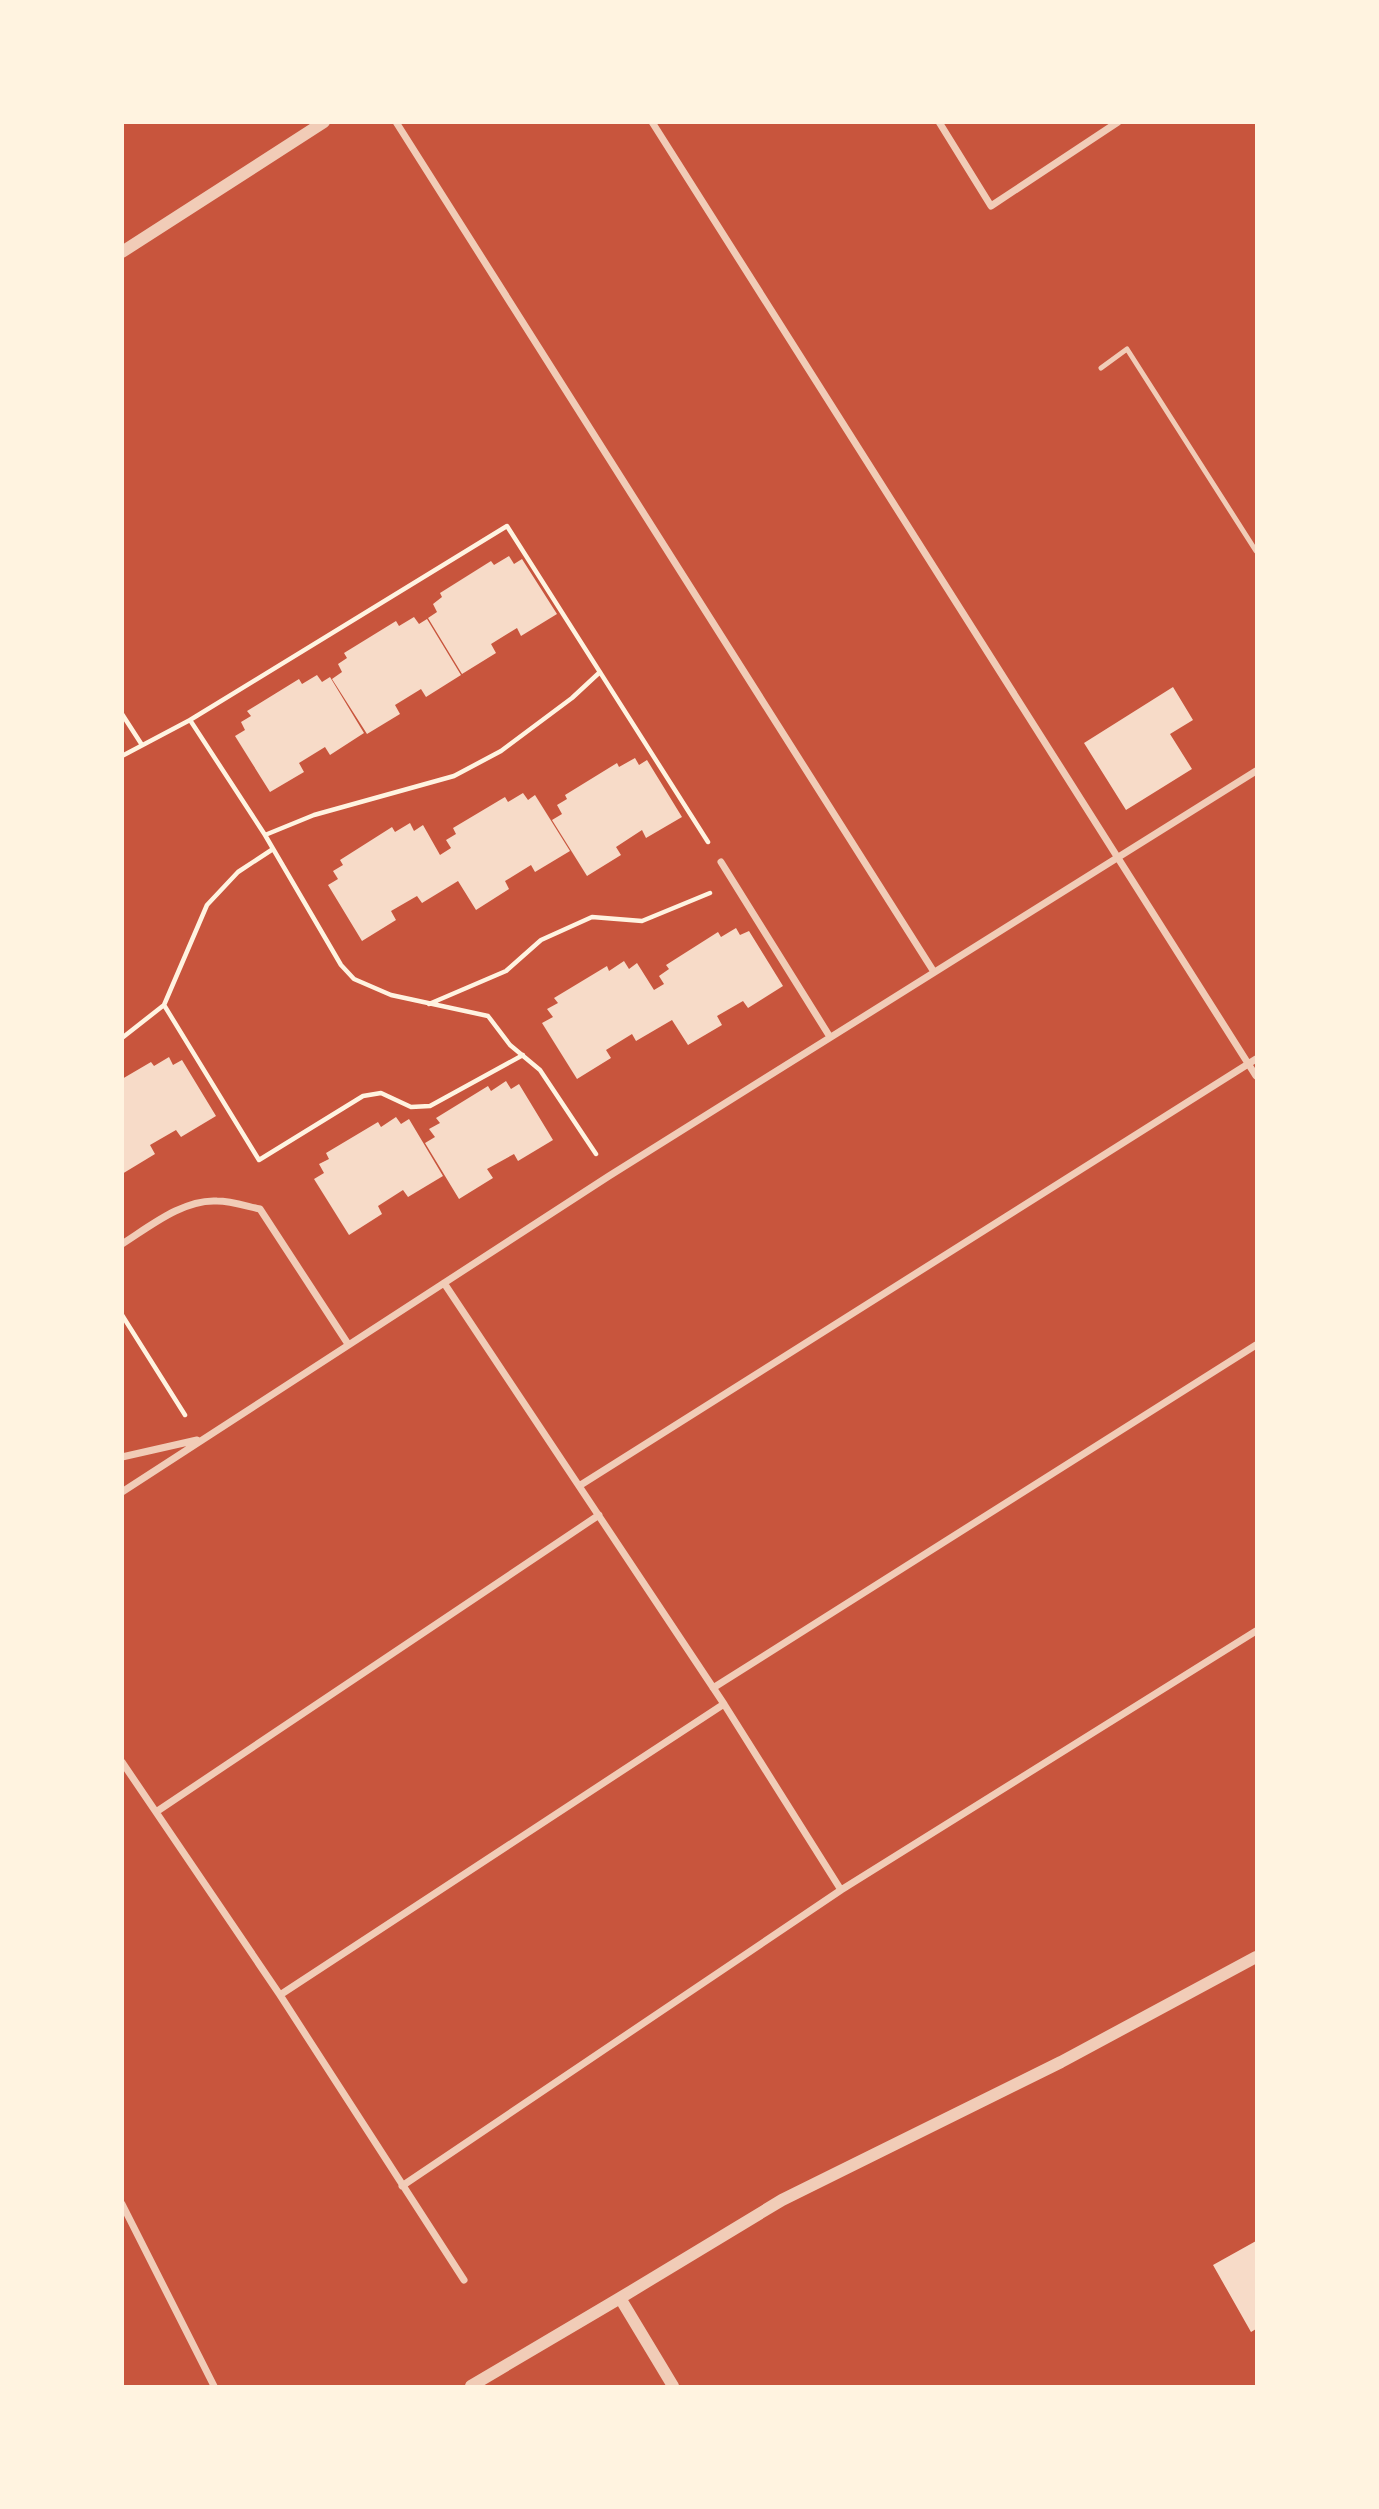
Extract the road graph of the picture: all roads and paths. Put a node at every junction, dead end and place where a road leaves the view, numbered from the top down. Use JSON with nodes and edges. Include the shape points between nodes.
{"nodes":[{"id":1,"x":324,"y":122,"type":"edge"},
{"id":2,"x":396,"y":122,"type":"edge"},
{"id":3,"x":652,"y":122,"type":"edge"},
{"id":4,"x":939,"y":122,"type":"edge"},
{"id":5,"x":1118,"y":122,"type":"edge"},
{"id":6,"x":122,"y":252,"type":"edge"},
{"id":7,"x":1101,"y":368,"type":"dead end"},
{"id":8,"x":1256,"y":551,"type":"edge"},
{"id":9,"x":600,"y":672,"type":"junction"},
{"id":10,"x":122,"y":714,"type":"edge"},
{"id":11,"x":190,"y":720,"type":"junction"},
{"id":12,"x":142,"y":745,"type":"junction"},
{"id":13,"x":122,"y":756,"type":"edge"},
{"id":14,"x":1256,"y":771,"type":"edge"},
{"id":15,"x":265,"y":835,"type":"junction"},
{"id":16,"x":272,"y":849,"type":"junction"},
{"id":17,"x":1118,"y":857,"type":"junction"},
{"id":18,"x":721,"y":862,"type":"junction"},
{"id":19,"x":934,"y":972,"type":"junction"},
{"id":20,"x":429,"y":1004,"type":"junction"},
{"id":21,"x":164,"y":1005,"type":"junction"},
{"id":22,"x":830,"y":1037,"type":"junction"},
{"id":23,"x":122,"y":1038,"type":"edge"},
{"id":24,"x":523,"y":1055,"type":"junction"},
{"id":25,"x":1256,"y":1059,"type":"edge"},
{"id":26,"x":1249,"y":1064,"type":"junction"},
{"id":27,"x":1256,"y":1076,"type":"edge"},
{"id":28,"x":609,"y":1176,"type":"junction"},
{"id":29,"x":122,"y":1244,"type":"edge"},
{"id":30,"x":444,"y":1283,"type":"junction"},
{"id":31,"x":122,"y":1315,"type":"edge"},
{"id":32,"x":348,"y":1344,"type":"junction"},
{"id":33,"x":1256,"y":1345,"type":"edge"},
{"id":34,"x":201,"y":1439,"type":"junction"},
{"id":35,"x":122,"y":1457,"type":"edge"},
{"id":36,"x":579,"y":1486,"type":"junction"},
{"id":37,"x":122,"y":1492,"type":"edge"},
{"id":38,"x":599,"y":1515,"type":"junction"},
{"id":39,"x":1256,"y":1631,"type":"edge"},
{"id":40,"x":713,"y":1688,"type":"junction"},
{"id":41,"x":724,"y":1704,"type":"junction"},
{"id":42,"x":122,"y":1762,"type":"edge"},
{"id":43,"x":156,"y":1812,"type":"junction"},
{"id":44,"x":841,"y":1890,"type":"junction"},
{"id":45,"x":1256,"y":1957,"type":"edge"},
{"id":46,"x":280,"y":1995,"type":"junction"},
{"id":47,"x":402,"y":2186,"type":"junction"},
{"id":48,"x":122,"y":2204,"type":"edge"},
{"id":49,"x":464,"y":2280,"type":"dead end"},
{"id":50,"x":620,"y":2298,"type":"junction"},
{"id":51,"x":214,"y":2386,"type":"edge"},
{"id":52,"x":471,"y":2386,"type":"edge"},
{"id":53,"x":673,"y":2386,"type":"edge"}],
"edges":[{"from":1,"to":6,"type":"street"},
{"from":2,"to":19,"type":"street"},
{"from":3,"to":17,"type":"street"},
{"from":4,"to":5,"type":"street","via":[[991,206]]},
{"from":7,"to":8,"type":"lane","via":[[1127,349]]},
{"from":9,"to":11,"type":"path","via":[[508,526]]},
{"from":9,"to":15,"type":"path","via":[[501,751],[454,776],[326,811]]},
{"from":9,"to":18,"type":"path"},
{"from":10,"to":12,"type":"path"},
{"from":11,"to":12,"type":"path"},
{"from":11,"to":15,"type":"path"},
{"from":12,"to":13,"type":"path"},
{"from":14,"to":17,"type":"street"},
{"from":15,"to":16,"type":"path"},
{"from":16,"to":20,"type":"path","via":[[341,965],[354,979]]},
{"from":16,"to":21,"type":"path","via":[[238,872],[207,905]]},
{"from":17,"to":19,"type":"street"},
{"from":17,"to":26,"type":"street"},
{"from":18,"to":20,"type":"path","via":[[719,890],[642,921],[592,917],[541,940],[506,971]]},
{"from":18,"to":22,"type":"street"},
{"from":19,"to":22,"type":"street"},
{"from":20,"to":24,"type":"path","via":[[488,1016]]},
{"from":21,"to":23,"type":"path"},
{"from":21,"to":24,"type":"path","via":[[259,1160],[363,1096],[381,1093],[411,1108],[430,1107]]},
{"from":22,"to":28,"type":"street"},
{"from":24,"to":28,"type":"path","via":[[540,1070]]},
{"from":25,"to":26,"type":"street"},
{"from":26,"to":27,"type":"street"},
{"from":26,"to":36,"type":"street"},
{"from":28,"to":30,"type":"street"},
{"from":29,"to":32,"type":"street","via":[[189,1206],[215,1200],[260,1209]]},
{"from":30,"to":32,"type":"street"},
{"from":30,"to":36,"type":"street"},
{"from":31,"to":34,"type":"path"},
{"from":32,"to":34,"type":"street"},
{"from":33,"to":40,"type":"street"},
{"from":34,"to":35,"type":"street"},
{"from":34,"to":37,"type":"street"},
{"from":36,"to":38,"type":"street"},
{"from":38,"to":40,"type":"street"},
{"from":38,"to":43,"type":"street"},
{"from":39,"to":44,"type":"street"},
{"from":40,"to":41,"type":"street"},
{"from":41,"to":44,"type":"street"},
{"from":41,"to":46,"type":"street"},
{"from":42,"to":43,"type":"street"},
{"from":43,"to":46,"type":"street"},
{"from":44,"to":47,"type":"street"},
{"from":45,"to":50,"type":"street","via":[[1061,2062],[782,2200]]},
{"from":46,"to":47,"type":"street"},
{"from":47,"to":49,"type":"street"},
{"from":48,"to":51,"type":"street"},
{"from":50,"to":52,"type":"street"},
{"from":50,"to":53,"type":"street"}]}
